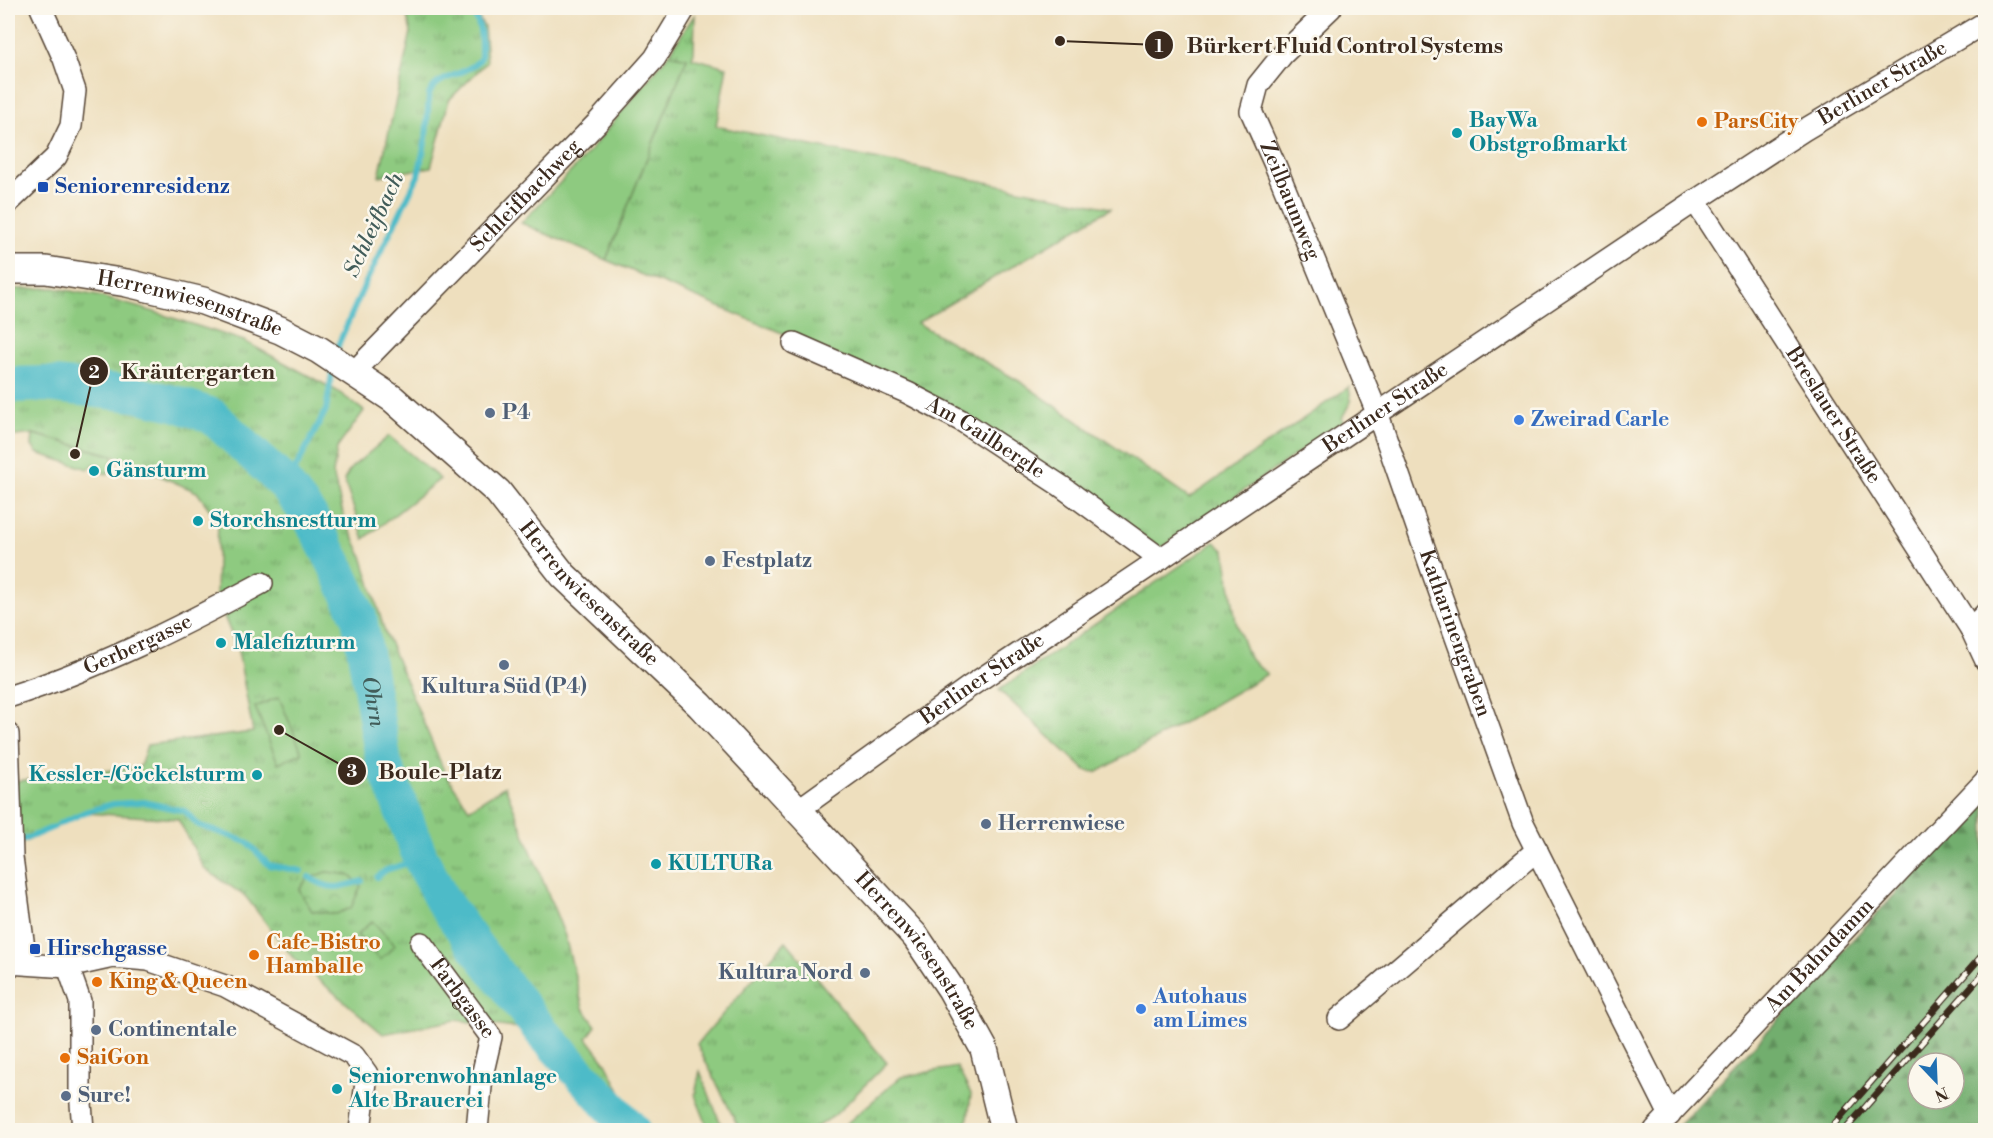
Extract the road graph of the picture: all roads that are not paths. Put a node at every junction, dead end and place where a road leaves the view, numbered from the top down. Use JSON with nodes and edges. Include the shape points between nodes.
{"nodes":[{"id":1,"x":41,"y":8,"type":"edge"},
{"id":2,"x":685,"y":8,"type":"edge"},
{"id":3,"x":1331,"y":8,"type":"edge"},
{"id":4,"x":1986,"y":22,"type":"edge"},
{"id":5,"x":1695,"y":201,"type":"junction"},
{"id":6,"x":8,"y":203,"type":"edge"},
{"id":7,"x":8,"y":270,"type":"edge"},
{"id":8,"x":794,"y":343,"type":"dead end"},
{"id":9,"x":349,"y":369,"type":"junction"},
{"id":10,"x":1378,"y":415,"type":"junction"},
{"id":11,"x":1161,"y":559,"type":"junction"},
{"id":12,"x":262,"y":583,"type":"dead end"},
{"id":13,"x":1986,"y":613,"type":"edge"},
{"id":14,"x":1971,"y":629,"type":"junction"},
{"id":15,"x":1986,"y":661,"type":"edge"},
{"id":16,"x":8,"y":697,"type":"edge"},
{"id":17,"x":8,"y":734,"type":"edge"},
{"id":18,"x":1986,"y":780,"type":"edge"},
{"id":19,"x":798,"y":810,"type":"junction"},
{"id":20,"x":1537,"y":850,"type":"junction"},
{"id":21,"x":421,"y":943,"type":"dead end"},
{"id":22,"x":16,"y":963,"type":"edge"},
{"id":23,"x":68,"y":967,"type":"junction"},
{"id":24,"x":1339,"y":1018,"type":"dead end"},
{"id":25,"x":1662,"y":1123,"type":"edge"},
{"id":26,"x":1005,"y":1130,"type":"edge"},
{"id":27,"x":83,"y":1131,"type":"edge"},
{"id":28,"x":360,"y":1131,"type":"edge"},
{"id":29,"x":477,"y":1131,"type":"edge"}],
"edges":[{"from":1,"to":6,"type":"street","via":[[75,91],[71,126],[56,157]]},
{"from":2,"to":9,"type":"street","name":"Schleifbachweg","via":[[655,58],[597,123]]},
{"from":3,"to":10,"type":"street","name":"Zeilbaumweg","via":[[1283,54],[1258,85],[1251,111]]},
{"from":4,"to":5,"type":"street","name":"Berliner Straße","via":[[1804,130]]},
{"from":5,"to":10,"type":"street","name":"Berliner Straße"},
{"from":5,"to":14,"type":"street","name":"Breslauer Straße"},
{"from":7,"to":9,"type":"street","name":"Herrenwiesenstraße","via":[[46,270],[203,301],[280,330]]},
{"from":8,"to":11,"type":"street","name":"Am Gailbergle","via":[[962,421],[1061,486]]},
{"from":9,"to":19,"type":"street","name":"Herrenwiesenstraße","via":[[393,399],[498,492],[563,576],[700,705]]},
{"from":10,"to":11,"type":"street","name":"Berliner Straße"},
{"from":10,"to":20,"type":"street","name":"Katharinengraben","via":[[1523,823]]},
{"from":11,"to":19,"type":"street","name":"Berliner Straße","via":[[969,687]]},
{"from":12,"to":16,"type":"street","name":"Gerbergasse","via":[[154,638],[58,681]]},
{"from":13,"to":14,"type":"street"},
{"from":14,"to":15,"type":"street"},
{"from":17,"to":22,"type":"street"},
{"from":18,"to":25,"type":"street","name":"Am Bahndamm"},
{"from":19,"to":26,"type":"street","name":"Herrenwiesenstraße","via":[[916,937],[951,989],[984,1049]]},
{"from":20,"to":24,"type":"street"},
{"from":20,"to":25,"type":"street","name":"Katharinengraben"},
{"from":21,"to":29,"type":"street","name":"Farbgasse","via":[[491,1037],[482,1076]]},
{"from":22,"to":23,"type":"street"},
{"from":23,"to":27,"type":"street","via":[[80,1001]]},
{"from":23,"to":28,"type":"street","via":[[113,957],[148,960],[225,986],[354,1056],[367,1074]]}]}
